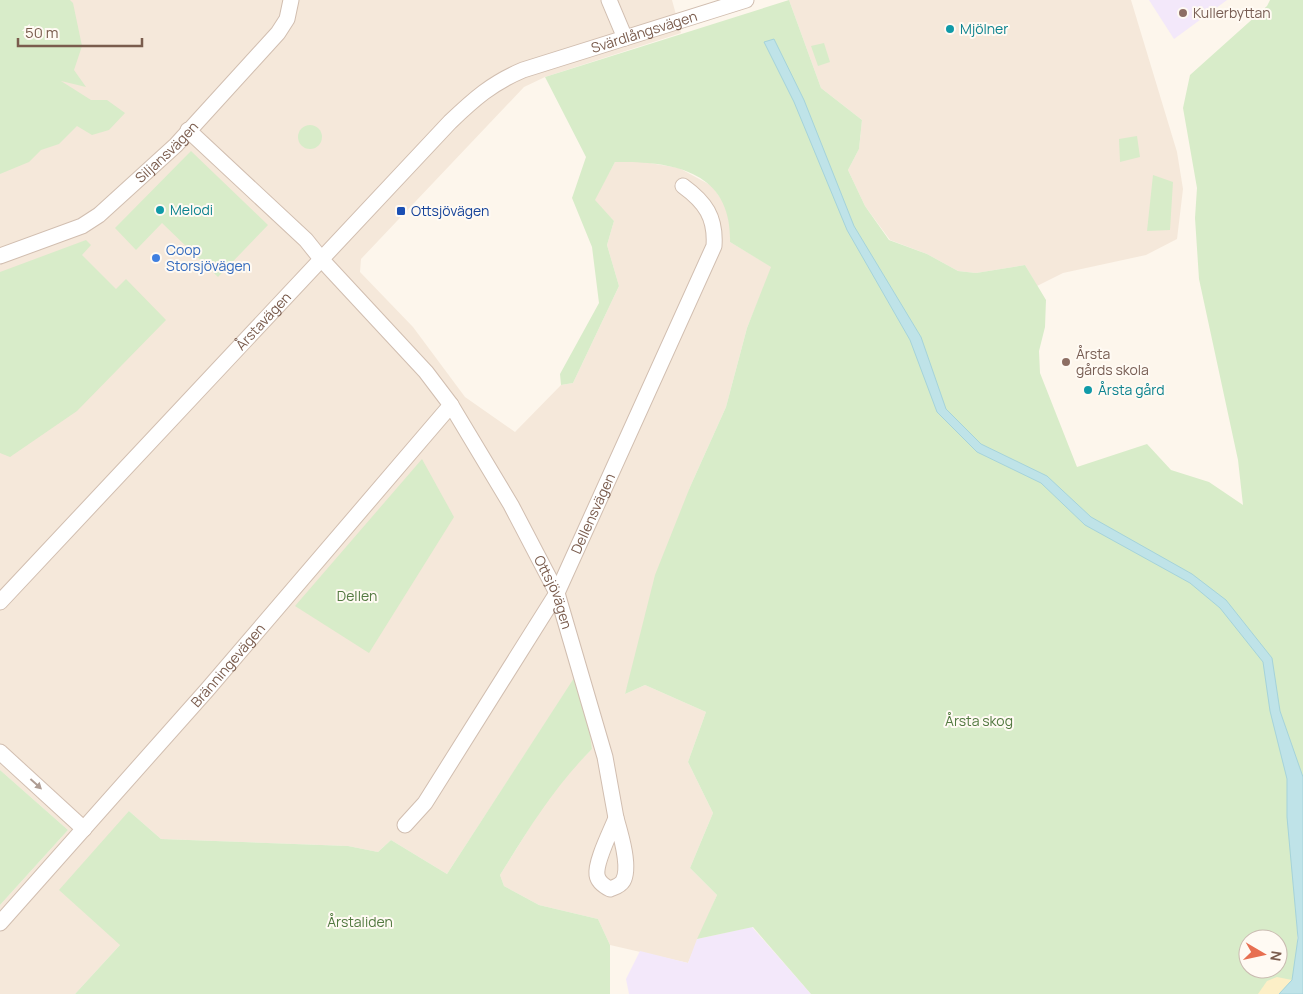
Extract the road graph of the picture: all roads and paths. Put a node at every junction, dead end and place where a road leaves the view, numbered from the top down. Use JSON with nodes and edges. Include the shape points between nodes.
{"nodes":[{"id":1,"x":291,"y":0,"type":"edge"},
{"id":2,"x":609,"y":0,"type":"edge"},
{"id":3,"x":746,"y":0,"type":"edge"},
{"id":4,"x":625,"y":38,"type":"junction"},
{"id":5,"x":543,"y":64,"type":"joint"},
{"id":6,"x":188,"y":130,"type":"junction"},
{"id":7,"x":683,"y":186,"type":"dead end"},
{"id":8,"x":0,"y":256,"type":"edge"},
{"id":9,"x":322,"y":260,"type":"junction"},
{"id":10,"x":451,"y":405,"type":"junction"},
{"id":11,"x":557,"y":592,"type":"junction"},
{"id":12,"x":0,"y":602,"type":"edge"},
{"id":13,"x":0,"y":752,"type":"edge"},
{"id":14,"x":616,"y":818,"type":"dead end"},
{"id":15,"x":405,"y":826,"type":"dead end"},
{"id":16,"x":84,"y":829,"type":"junction"},
{"id":17,"x":0,"y":923,"type":"edge"}],
"edges":[{"from":1,"to":6,"type":"street","name":"Siljansvägen","via":[[282,28]]},
{"from":2,"to":4,"type":"street"},
{"from":3,"to":4,"type":"street","name":"Svärdlångsvägen"},
{"from":4,"to":5,"type":"street","name":"Svärdlångsvägen"},
{"from":5,"to":9,"type":"street","name":"Årstavägen","via":[[502,79],[482,92]]},
{"from":6,"to":8,"type":"street","name":"Siljansvägen","via":[[100,215],[82,226]]},
{"from":6,"to":9,"type":"street","name":"Ottsjövägen","via":[[306,240]]},
{"from":7,"to":11,"type":"street","name":"Dellensvägen","via":[[708,208],[715,233],[714,246]]},
{"from":9,"to":10,"type":"street","name":"Ottsjövägen","via":[[426,372]]},
{"from":9,"to":12,"type":"street","name":"Årstavägen"},
{"from":10,"to":11,"type":"street","name":"Ottsjövägen","via":[[511,505]]},
{"from":10,"to":16,"type":"street","name":"Bränningevägen"},
{"from":11,"to":14,"type":"street","name":"Ottsjövägen","via":[[605,757]]},
{"from":11,"to":15,"type":"street","name":"Dellensvägen","via":[[424,803]]},
{"from":13,"to":16,"type":"street","one_way":true},
{"from":16,"to":17,"type":"street","name":"Bränningevägen"}]}
